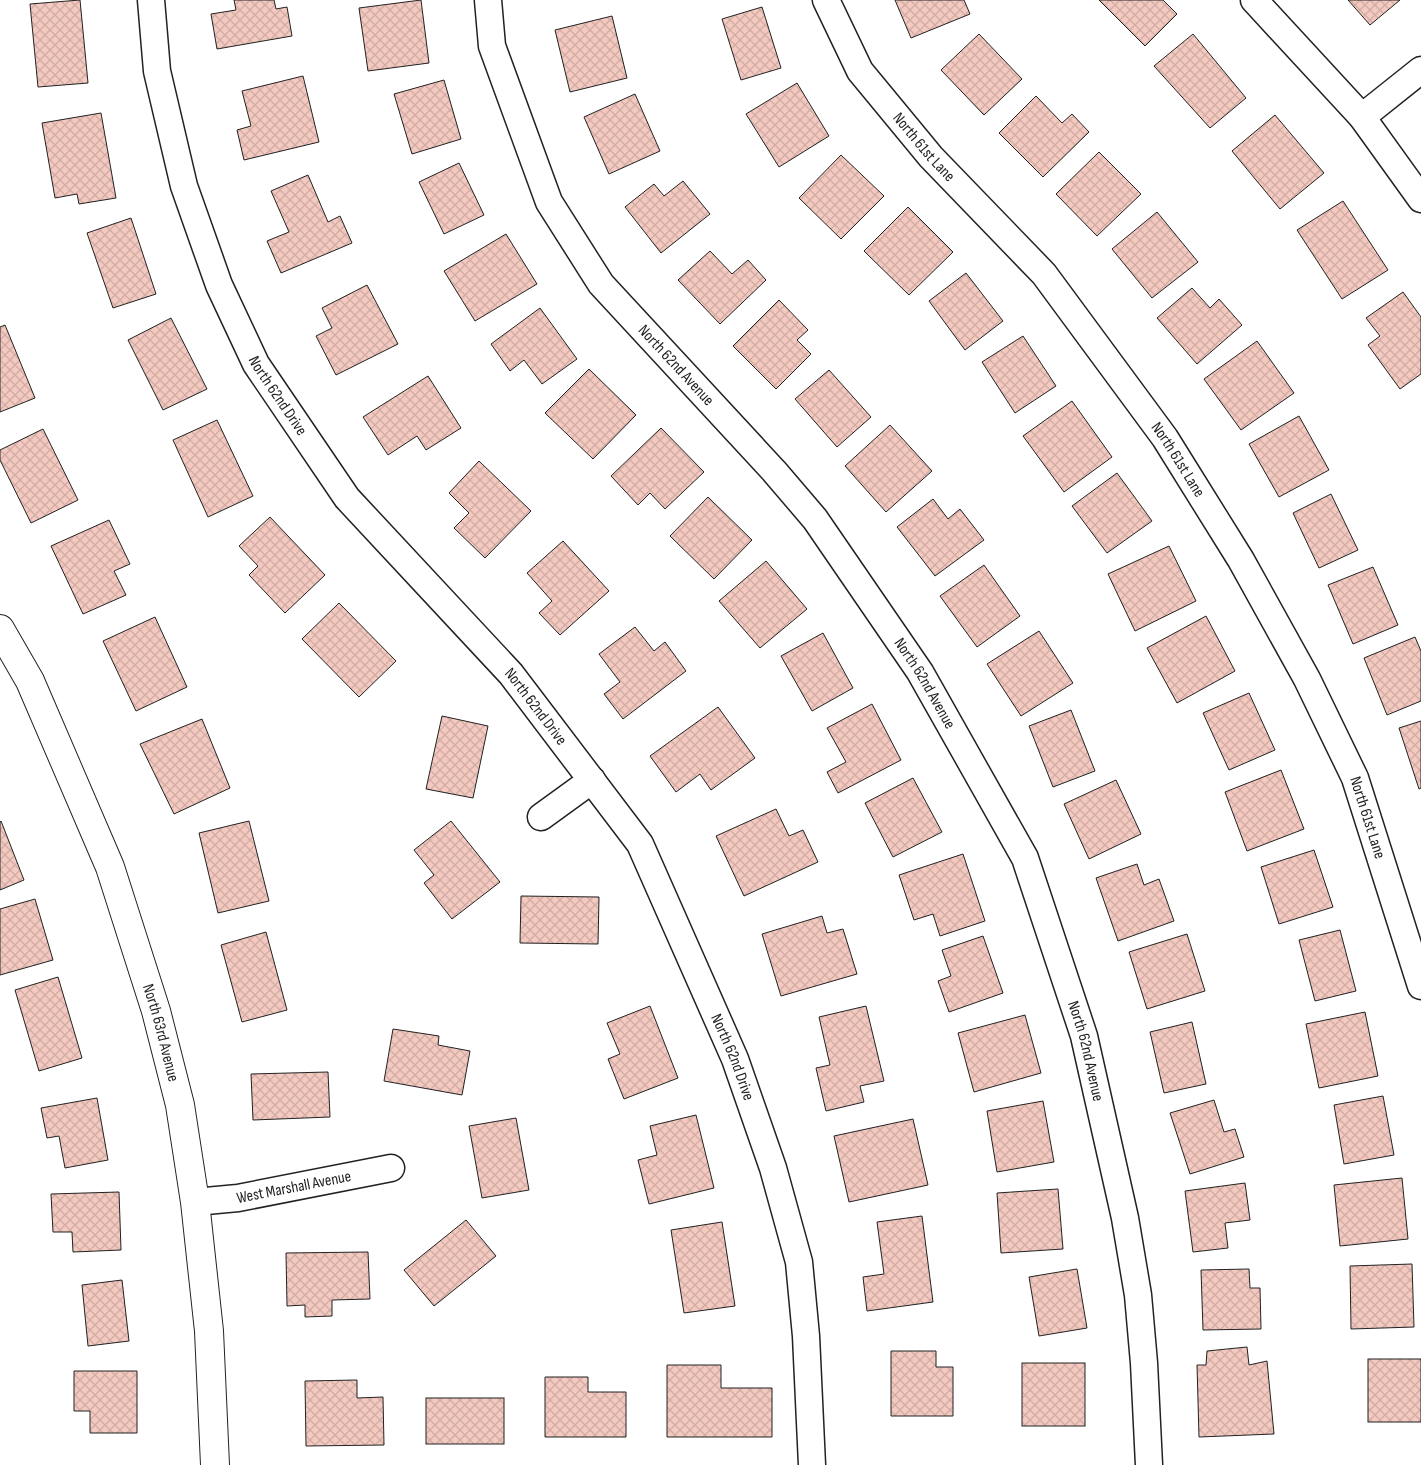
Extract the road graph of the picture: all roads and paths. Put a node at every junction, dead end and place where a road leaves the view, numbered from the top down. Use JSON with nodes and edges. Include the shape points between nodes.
{"nodes":[{"id":1,"x":151,"y":0,"type":"edge"},
{"id":2,"x":488,"y":0,"type":"edge"},
{"id":3,"x":826,"y":0,"type":"edge"},
{"id":4,"x":1254,"y":0,"type":"edge"},
{"id":5,"x":1421,"y":70,"type":"edge"},
{"id":6,"x":1362,"y":117,"type":"junction"},
{"id":7,"x":1421,"y":199,"type":"edge"},
{"id":8,"x":0,"y":629,"type":"edge"},
{"id":9,"x":592,"y":780,"type":"junction"},
{"id":10,"x":541,"y":817,"type":"dead end"},
{"id":11,"x":1421,"y":986,"type":"edge"},
{"id":12,"x":391,"y":1168,"type":"dead end"},
{"id":13,"x":195,"y":1202,"type":"junction"},
{"id":14,"x":215,"y":1465,"type":"edge"},
{"id":15,"x":812,"y":1465,"type":"edge"},
{"id":16,"x":1148,"y":1465,"type":"edge"}],
"edges":[{"from":1,"to":9,"type":"street","name":"North 62nd Drive","via":[[157,71],[184,186],[219,285],[256,364],[347,498],[511,674]]},
{"from":2,"to":16,"type":"street","name":"North 62nd Avenue","via":[[492,46],[548,202],[601,284],[815,519],[920,672],[1025,858],[1084,1036],[1125,1218],[1138,1295]]},
{"from":3,"to":11,"type":"street","name":"North 61st Lane","via":[[860,71],[930,157],[1044,274],[1165,438],[1242,560],[1307,679],[1355,778]]},
{"from":4,"to":6,"type":"street"},
{"from":5,"to":6,"type":"street"},
{"from":6,"to":7,"type":"street"},
{"from":8,"to":13,"type":"street","name":"North 63rd Avenue","via":[[30,681],[110,867],[156,1011],[180,1105]]},
{"from":9,"to":10,"type":"street"},
{"from":9,"to":15,"type":"street","name":"North 62nd Drive","via":[[640,844],[735,1059],[773,1168],[799,1262]]},
{"from":12,"to":13,"type":"street","name":"West Marshall Avenue","via":[[238,1198]]},
{"from":13,"to":14,"type":"street","name":"North 63rd Avenue","via":[[209,1331]]}]}
